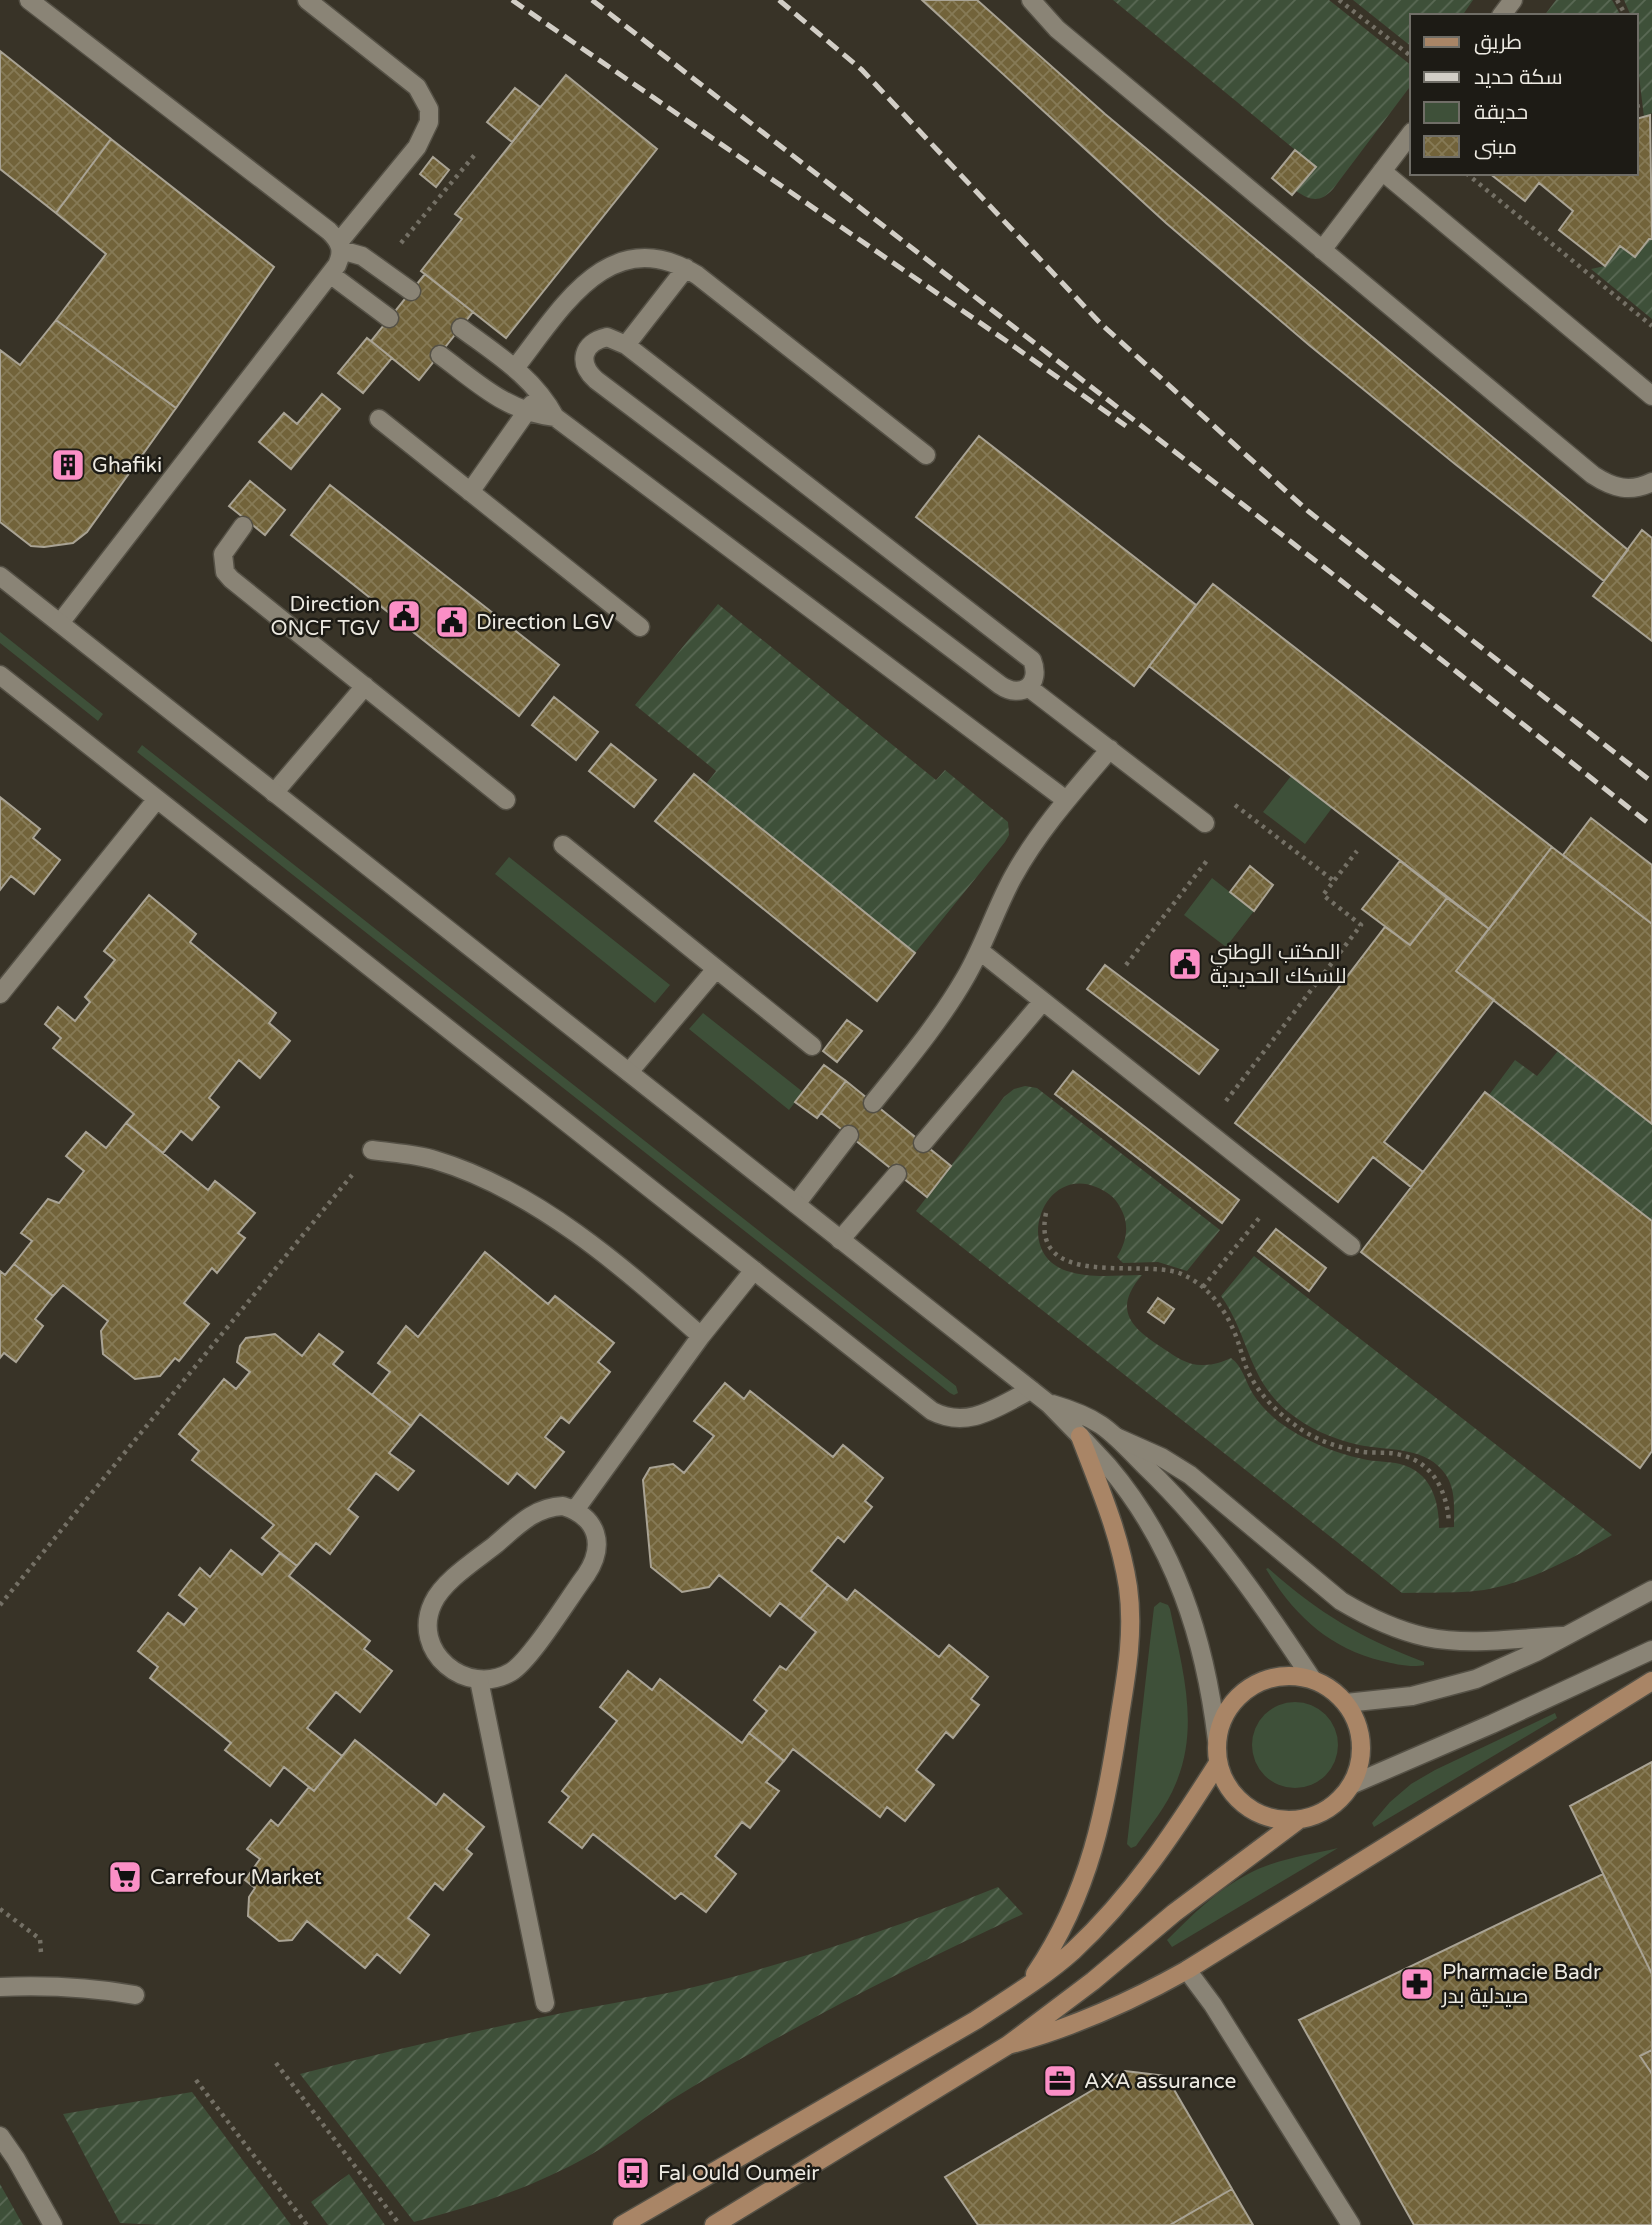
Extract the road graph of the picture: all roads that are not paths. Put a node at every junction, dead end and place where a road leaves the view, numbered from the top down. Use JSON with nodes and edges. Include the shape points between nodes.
{"nodes":[{"id":1,"x":29,"y":0,"type":"edge"},
{"id":2,"x":307,"y":0,"type":"edge"},
{"id":3,"x":1031,"y":0,"type":"edge"},
{"id":4,"x":1410,"y":135,"type":"edge"},
{"id":5,"x":1382,"y":171,"type":"junction"},
{"id":6,"x":340,"y":246,"type":"junction"},
{"id":7,"x":1322,"y":250,"type":"junction"},
{"id":8,"x":686,"y":268,"type":"junction"},
{"id":9,"x":330,"y":274,"type":"junction"},
{"id":10,"x":411,"y":291,"type":"dead end"},
{"id":11,"x":389,"y":318,"type":"dead end"},
{"id":12,"x":461,"y":328,"type":"dead end"},
{"id":13,"x":626,"y":345,"type":"junction"},
{"id":14,"x":440,"y":355,"type":"dead end"},
{"id":15,"x":515,"y":368,"type":"junction"},
{"id":16,"x":540,"y":392,"type":"junction"},
{"id":17,"x":1652,"y":396,"type":"edge"},
{"id":18,"x":526,"y":412,"type":"junction"},
{"id":19,"x":555,"y":417,"type":"junction"},
{"id":20,"x":379,"y":419,"type":"dead end"},
{"id":21,"x":926,"y":455,"type":"dead end"},
{"id":22,"x":1652,"y":482,"type":"edge"},
{"id":23,"x":470,"y":492,"type":"junction"},
{"id":24,"x":243,"y":526,"type":"dead end"},
{"id":25,"x":0,"y":576,"type":"edge"},
{"id":26,"x":60,"y":624,"type":"junction"},
{"id":27,"x":640,"y":627,"type":"dead end"},
{"id":28,"x":0,"y":675,"type":"edge"},
{"id":29,"x":365,"y":686,"type":"junction"},
{"id":30,"x":1028,"y":687,"type":"junction"},
{"id":31,"x":1110,"y":749,"type":"junction"},
{"id":32,"x":274,"y":793,"type":"junction"},
{"id":33,"x":157,"y":799,"type":"junction"},
{"id":34,"x":506,"y":800,"type":"dead end"},
{"id":35,"x":1066,"y":800,"type":"junction"},
{"id":36,"x":1205,"y":823,"type":"road end"},
{"id":37,"x":563,"y":845,"type":"dead end"},
{"id":38,"x":981,"y":951,"type":"junction"},
{"id":39,"x":716,"y":969,"type":"junction"},
{"id":40,"x":0,"y":994,"type":"edge"},
{"id":41,"x":1043,"y":1001,"type":"junction"},
{"id":42,"x":812,"y":1046,"type":"dead end"},
{"id":43,"x":629,"y":1072,"type":"junction"},
{"id":44,"x":873,"y":1103,"type":"dead end"},
{"id":45,"x":849,"y":1135,"type":"dead end"},
{"id":46,"x":923,"y":1143,"type":"dead end"},
{"id":47,"x":372,"y":1150,"type":"road end"},
{"id":48,"x":897,"y":1174,"type":"dead end"},
{"id":49,"x":796,"y":1205,"type":"junction"},
{"id":50,"x":841,"y":1240,"type":"junction"},
{"id":51,"x":1351,"y":1246,"type":"dead end"},
{"id":52,"x":754,"y":1270,"type":"junction"},
{"id":53,"x":701,"y":1336,"type":"junction"},
{"id":54,"x":1031,"y":1390,"type":"junction"},
{"id":55,"x":1049,"y":1404,"type":"junction"},
{"id":56,"x":1080,"y":1436,"type":"junction"},
{"id":57,"x":1116,"y":1437,"type":"junction"},
{"id":58,"x":575,"y":1510,"type":"junction"},
{"id":59,"x":1652,"y":1590,"type":"edge"},
{"id":60,"x":1563,"y":1636,"type":"junction"},
{"id":61,"x":1652,"y":1650,"type":"edge"},
{"id":62,"x":1312,"y":1679,"type":"junction"},
{"id":63,"x":479,"y":1680,"type":"junction"},
{"id":64,"x":1652,"y":1681,"type":"edge"},
{"id":65,"x":1346,"y":1703,"type":"junction"},
{"id":66,"x":1217,"y":1740,"type":"junction"},
{"id":67,"x":1218,"y":1763,"type":"junction"},
{"id":68,"x":1353,"y":1784,"type":"junction"},
{"id":69,"x":1297,"y":1821,"type":"junction"},
{"id":70,"x":1187,"y":1970,"type":"junction"},
{"id":71,"x":0,"y":1987,"type":"edge"},
{"id":72,"x":1025,"y":1988,"type":"junction"},
{"id":73,"x":135,"y":1994,"type":"dead end"},
{"id":74,"x":545,"y":2003,"type":"dead end"},
{"id":75,"x":1008,"y":2045,"type":"junction"},
{"id":76,"x":0,"y":2136,"type":"edge"},
{"id":77,"x":53,"y":2225,"type":"edge"},
{"id":78,"x":622,"y":2225,"type":"edge"},
{"id":79,"x":714,"y":2225,"type":"edge"},
{"id":80,"x":1351,"y":2225,"type":"edge"}],
"edges":[{"from":1,"to":6,"type":"street","via":[[329,231]]},
{"from":2,"to":6,"type":"street","via":[[417,86],[429,109],[429,122],[416,147]]},
{"from":3,"to":7,"type":"street","via":[[1058,29]]},
{"from":4,"to":5,"type":"street"},
{"from":5,"to":7,"type":"street"},
{"from":5,"to":17,"type":"street"},
{"from":6,"to":9,"type":"street","via":[[337,265]]},
{"from":6,"to":10,"type":"street"},
{"from":7,"to":22,"type":"street","via":[[1593,475],[1625,489]]},
{"from":8,"to":13,"type":"street"},
{"from":8,"to":15,"type":"street","via":[[652,258],[602,269],[575,292]]},
{"from":8,"to":21,"type":"street"},
{"from":9,"to":11,"type":"street"},
{"from":9,"to":26,"type":"street"},
{"from":12,"to":15,"type":"street"},
{"from":13,"to":30,"type":"street","via":[[1032,660],[1036,669]]},
{"from":13,"to":30,"type":"street","via":[[607,337],[590,345],[584,365],[589,374],[1000,685],[1009,691]]},
{"from":14,"to":18,"type":"street","via":[[500,399]]},
{"from":15,"to":16,"type":"street"},
{"from":16,"to":18,"type":"street"},
{"from":16,"to":19,"type":"street"},
{"from":18,"to":19,"type":"street"},
{"from":18,"to":23,"type":"street"},
{"from":19,"to":35,"type":"street"},
{"from":20,"to":23,"type":"street"},
{"from":23,"to":27,"type":"street"},
{"from":24,"to":29,"type":"street","via":[[223,554],[225,572]]},
{"from":25,"to":26,"type":"street"},
{"from":26,"to":32,"type":"street"},
{"from":28,"to":33,"type":"street"},
{"from":29,"to":32,"type":"street"},
{"from":29,"to":34,"type":"street"},
{"from":30,"to":31,"type":"street"},
{"from":31,"to":35,"type":"street"},
{"from":31,"to":36,"type":"street"},
{"from":32,"to":43,"type":"street"},
{"from":33,"to":40,"type":"street"},
{"from":33,"to":52,"type":"street"},
{"from":35,"to":38,"type":"street","via":[[1012,878]]},
{"from":37,"to":39,"type":"street"},
{"from":38,"to":41,"type":"street"},
{"from":38,"to":44,"type":"street","via":[[947,1009]]},
{"from":39,"to":42,"type":"street"},
{"from":39,"to":43,"type":"street"},
{"from":41,"to":46,"type":"street"},
{"from":41,"to":51,"type":"street"},
{"from":43,"to":49,"type":"street"},
{"from":45,"to":49,"type":"street"},
{"from":47,"to":53,"type":"street","via":[[435,1160],[512,1193],[642,1283]]},
{"from":48,"to":50,"type":"street"},
{"from":49,"to":50,"type":"street"},
{"from":50,"to":54,"type":"street"},
{"from":52,"to":53,"type":"street"},
{"from":52,"to":54,"type":"street","via":[[943,1417],[969,1419]]},
{"from":53,"to":58,"type":"street"},
{"from":54,"to":55,"type":"street"},
{"from":55,"to":56,"type":"street"},
{"from":55,"to":57,"type":"street","via":[[1089,1418]]},
{"from":56,"to":66,"type":"street","via":[[1134,1501],[1176,1575],[1204,1656]]},
{"from":56,"to":72,"type":"main road","via":[[1123,1558],[1129,1656],[1096,1847],[1047,1956]]},
{"from":57,"to":60,"type":"street","via":[[1190,1475],[1340,1601],[1368,1617],[1417,1635],[1458,1641]]},
{"from":57,"to":62,"type":"street","via":[[1202,1527]]},
{"from":58,"to":63,"type":"street","via":[[588,1519],[595,1532],[594,1562],[525,1659],[497,1678]]},
{"from":58,"to":63,"type":"street","via":[[550,1507],[527,1518],[433,1602],[428,1619],[435,1654],[446,1668]]},
{"from":59,"to":60,"type":"street"},
{"from":60,"to":65,"type":"street","via":[[1507,1667],[1444,1689]]},
{"from":61,"to":68,"type":"street"},
{"from":62,"to":65,"type":"main road"},
{"from":62,"to":66,"type":"main road","via":[[1284,1676],[1256,1683],[1234,1701]]},
{"from":63,"to":74,"type":"street"},
{"from":64,"to":70,"type":"main road"},
{"from":65,"to":68,"type":"main road","via":[[1355,1718],[1362,1751]]},
{"from":66,"to":67,"type":"main road"},
{"from":67,"to":69,"type":"main road","via":[[1230,1792],[1247,1807],[1268,1818]]},
{"from":67,"to":72,"type":"main road","via":[[1148,1869],[1111,1913]]},
{"from":68,"to":69,"type":"main road","via":[[1336,1805]]},
{"from":69,"to":75,"type":"main road"},
{"from":70,"to":75,"type":"main road","via":[[1102,2013]]},
{"from":70,"to":80,"type":"street"},
{"from":71,"to":73,"type":"street","via":[[90,1987]]},
{"from":72,"to":78,"type":"main road"},
{"from":75,"to":79,"type":"main road"},
{"from":76,"to":77,"type":"street"}]}
